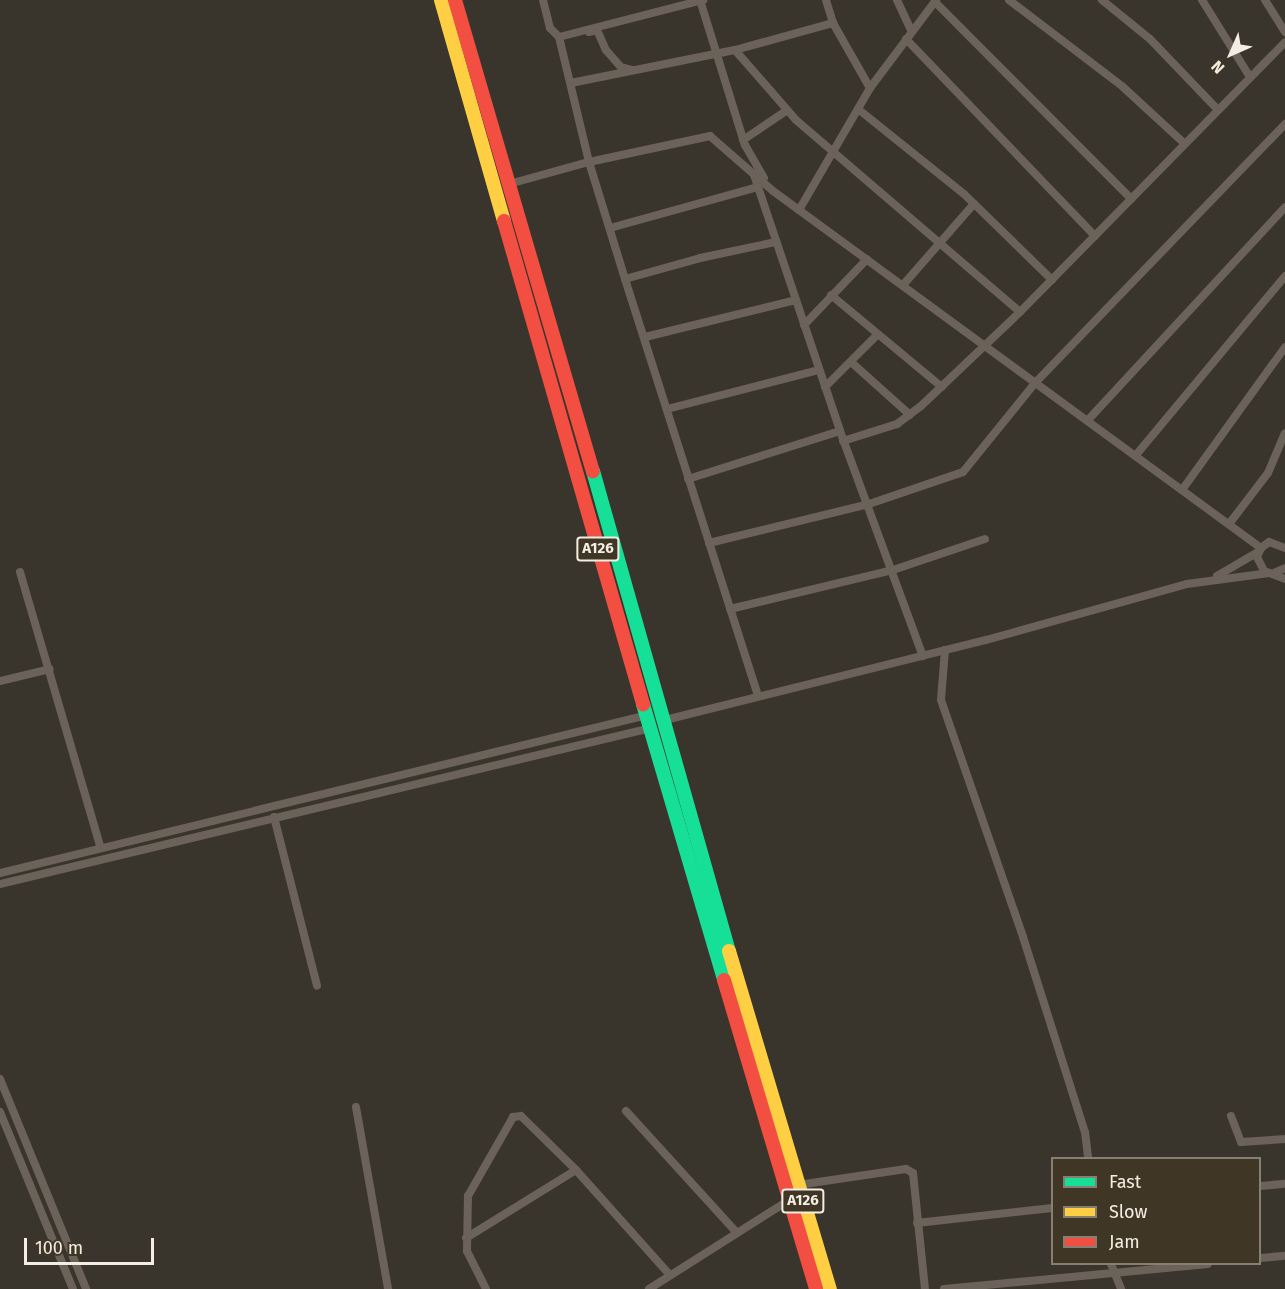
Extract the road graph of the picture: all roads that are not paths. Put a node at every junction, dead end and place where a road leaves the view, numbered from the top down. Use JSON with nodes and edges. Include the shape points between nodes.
{"nodes":[{"id":1,"x":441,"y":0,"type":"edge"},
{"id":2,"x":455,"y":0,"type":"edge"},
{"id":3,"x":543,"y":0,"type":"edge"},
{"id":4,"x":701,"y":0,"type":"edge"},
{"id":5,"x":826,"y":0,"type":"edge"},
{"id":6,"x":897,"y":0,"type":"edge"},
{"id":7,"x":1009,"y":0,"type":"edge"},
{"id":8,"x":1102,"y":0,"type":"edge"},
{"id":9,"x":1202,"y":0,"type":"edge"},
{"id":10,"x":1265,"y":0,"type":"edge"},
{"id":11,"x":936,"y":1,"type":"edge"},
{"id":12,"x":833,"y":23,"type":"junction"},
{"id":13,"x":1285,"y":32,"type":"edge"},
{"id":14,"x":909,"y":36,"type":"junction"},
{"id":15,"x":558,"y":37,"type":"junction"},
{"id":16,"x":1285,"y":42,"type":"edge"},
{"id":17,"x":735,"y":50,"type":"junction"},
{"id":18,"x":718,"y":54,"type":"junction"},
{"id":19,"x":635,"y":70,"type":"junction"},
{"id":20,"x":1250,"y":77,"type":"junction"},
{"id":21,"x":571,"y":83,"type":"junction"},
{"id":22,"x":870,"y":88,"type":"junction"},
{"id":23,"x":858,"y":109,"type":"junction"},
{"id":24,"x":1218,"y":110,"type":"junction"},
{"id":25,"x":786,"y":111,"type":"junction"},
{"id":26,"x":1285,"y":124,"type":"edge"},
{"id":27,"x":743,"y":140,"type":"junction"},
{"id":28,"x":1185,"y":144,"type":"junction"},
{"id":29,"x":833,"y":152,"type":"junction"},
{"id":30,"x":589,"y":162,"type":"junction"},
{"id":31,"x":753,"y":172,"type":"junction"},
{"id":32,"x":508,"y":184,"type":"junction"},
{"id":33,"x":758,"y":187,"type":"junction"},
{"id":34,"x":773,"y":190,"type":"junction"},
{"id":35,"x":1131,"y":199,"type":"junction"},
{"id":36,"x":974,"y":204,"type":"junction"},
{"id":37,"x":1285,"y":207,"type":"edge"},
{"id":38,"x":799,"y":210,"type":"junction"},
{"id":39,"x":610,"y":228,"type":"junction"},
{"id":40,"x":1095,"y":236,"type":"junction"},
{"id":41,"x":777,"y":242,"type":"junction"},
{"id":42,"x":939,"y":243,"type":"junction"},
{"id":43,"x":867,"y":259,"type":"junction"},
{"id":44,"x":1285,"y":276,"type":"edge"},
{"id":45,"x":625,"y":279,"type":"junction"},
{"id":46,"x":1052,"y":280,"type":"junction"},
{"id":47,"x":903,"y":285,"type":"junction"},
{"id":48,"x":831,"y":295,"type":"junction"},
{"id":49,"x":796,"y":300,"type":"junction"},
{"id":50,"x":1020,"y":312,"type":"junction"},
{"id":51,"x":804,"y":325,"type":"junction"},
{"id":52,"x":878,"y":335,"type":"junction"},
{"id":53,"x":645,"y":338,"type":"junction"},
{"id":54,"x":984,"y":345,"type":"junction"},
{"id":55,"x":1285,"y":347,"type":"edge"},
{"id":56,"x":851,"y":362,"type":"junction"},
{"id":57,"x":819,"y":370,"type":"junction"},
{"id":58,"x":1036,"y":382,"type":"junction"},
{"id":59,"x":825,"y":387,"type":"junction"},
{"id":60,"x":942,"y":387,"type":"junction"},
{"id":61,"x":667,"y":409,"type":"junction"},
{"id":62,"x":910,"y":415,"type":"junction"},
{"id":63,"x":1088,"y":420,"type":"junction"},
{"id":64,"x":840,"y":431,"type":"junction"},
{"id":65,"x":1285,"y":433,"type":"edge"},
{"id":66,"x":843,"y":441,"type":"junction"},
{"id":67,"x":1136,"y":456,"type":"junction"},
{"id":68,"x":688,"y":479,"type":"junction"},
{"id":69,"x":1182,"y":490,"type":"junction"},
{"id":70,"x":869,"y":504,"type":"junction"},
{"id":71,"x":1228,"y":524,"type":"junction"},
{"id":72,"x":1285,"y":535,"type":"edge"},
{"id":73,"x":985,"y":539,"type":"dead end"},
{"id":74,"x":1275,"y":542,"type":"junction"},
{"id":75,"x":709,"y":543,"type":"junction"},
{"id":76,"x":1285,"y":548,"type":"edge"},
{"id":77,"x":1259,"y":550,"type":"junction"},
{"id":78,"x":1285,"y":568,"type":"edge"},
{"id":79,"x":893,"y":570,"type":"junction"},
{"id":80,"x":20,"y":572,"type":"dead end"},
{"id":81,"x":1272,"y":573,"type":"junction"},
{"id":82,"x":1214,"y":578,"type":"junction"},
{"id":83,"x":1285,"y":579,"type":"edge"},
{"id":84,"x":730,"y":609,"type":"junction"},
{"id":85,"x":945,"y":650,"type":"junction"},
{"id":86,"x":923,"y":656,"type":"junction"},
{"id":87,"x":50,"y":669,"type":"junction"},
{"id":88,"x":0,"y":681,"type":"edge"},
{"id":89,"x":758,"y":695,"type":"junction"},
{"id":90,"x":648,"y":714,"type":"junction"},
{"id":91,"x":665,"y":720,"type":"junction"},
{"id":92,"x":651,"y":728,"type":"junction"},
{"id":93,"x":273,"y":817,"type":"junction"},
{"id":94,"x":100,"y":846,"type":"junction"},
{"id":95,"x":0,"y":873,"type":"edge"},
{"id":96,"x":0,"y":884,"type":"edge"},
{"id":97,"x":317,"y":986,"type":"dead end"},
{"id":98,"x":0,"y":1079,"type":"edge"},
{"id":99,"x":765,"y":1095,"type":"junction"},
{"id":100,"x":356,"y":1107,"type":"dead end"},
{"id":101,"x":626,"y":1111,"type":"dead end"},
{"id":102,"x":0,"y":1112,"type":"edge"},
{"id":103,"x":770,"y":1115,"type":"junction"},
{"id":104,"x":1231,"y":1116,"type":"dead end"},
{"id":105,"x":1285,"y":1139,"type":"edge"},
{"id":106,"x":1088,"y":1157,"type":"edge"},
{"id":107,"x":576,"y":1170,"type":"junction"},
{"id":108,"x":1285,"y":1184,"type":"edge"},
{"id":109,"x":798,"y":1185,"type":"junction"},
{"id":110,"x":1261,"y":1186,"type":"edge"},
{"id":111,"x":789,"y":1200,"type":"junction"},
{"id":112,"x":1051,"y":1208,"type":"edge"},
{"id":113,"x":917,"y":1222,"type":"junction"},
{"id":114,"x":737,"y":1233,"type":"junction"},
{"id":115,"x":466,"y":1238,"type":"junction"},
{"id":116,"x":1285,"y":1256,"type":"edge"},
{"id":117,"x":1261,"y":1258,"type":"edge"},
{"id":118,"x":1112,"y":1265,"type":"edge"},
{"id":119,"x":1191,"y":1265,"type":"edge"},
{"id":120,"x":1114,"y":1274,"type":"junction"},
{"id":121,"x":670,"y":1275,"type":"junction"},
{"id":122,"x":985,"y":1287,"type":"edge"},
{"id":123,"x":73,"y":1289,"type":"edge"},
{"id":124,"x":86,"y":1289,"type":"edge"},
{"id":125,"x":388,"y":1289,"type":"edge"},
{"id":126,"x":486,"y":1289,"type":"edge"},
{"id":127,"x":650,"y":1289,"type":"edge"},
{"id":128,"x":816,"y":1289,"type":"edge"},
{"id":129,"x":830,"y":1289,"type":"edge"},
{"id":130,"x":925,"y":1289,"type":"edge"},
{"id":131,"x":944,"y":1289,"type":"edge"},
{"id":132,"x":1121,"y":1289,"type":"edge"}],
"edges":[{"from":1,"to":90,"type":"highway","number":"A126"},
{"from":2,"to":32,"type":"highway","number":"A126"},
{"from":3,"to":15,"type":"street","via":[[550,28]]},
{"from":4,"to":15,"type":"street"},
{"from":4,"to":18,"type":"street"},
{"from":5,"to":12,"type":"street"},
{"from":6,"to":14,"type":"street"},
{"from":7,"to":28,"type":"street","via":[[1123,87]]},
{"from":8,"to":24,"type":"street","via":[[1150,39]]},
{"from":9,"to":20,"type":"street"},
{"from":10,"to":13,"type":"street"},
{"from":11,"to":14,"type":"street"},
{"from":11,"to":35,"type":"street"},
{"from":12,"to":17,"type":"street"},
{"from":12,"to":22,"type":"street"},
{"from":14,"to":22,"type":"street"},
{"from":14,"to":40,"type":"street"},
{"from":15,"to":19,"type":"street","via":[[597,30],[606,50],[621,67]]},
{"from":15,"to":21,"type":"street"},
{"from":16,"to":20,"type":"street"},
{"from":17,"to":18,"type":"street"},
{"from":17,"to":25,"type":"street"},
{"from":18,"to":19,"type":"street"},
{"from":18,"to":27,"type":"street"},
{"from":19,"to":21,"type":"street"},
{"from":20,"to":24,"type":"street"},
{"from":21,"to":30,"type":"street"},
{"from":22,"to":23,"type":"street"},
{"from":23,"to":29,"type":"street"},
{"from":23,"to":36,"type":"street"},
{"from":24,"to":28,"type":"street"},
{"from":25,"to":27,"type":"street"},
{"from":25,"to":29,"type":"street"},
{"from":26,"to":58,"type":"street"},
{"from":27,"to":34,"type":"street"},
{"from":28,"to":35,"type":"street"},
{"from":29,"to":38,"type":"street"},
{"from":29,"to":42,"type":"street"},
{"from":30,"to":31,"type":"street","via":[[710,136]]},
{"from":30,"to":32,"type":"street"},
{"from":30,"to":39,"type":"street"},
{"from":31,"to":33,"type":"street"},
{"from":31,"to":34,"type":"street"},
{"from":32,"to":91,"type":"highway","number":"A126"},
{"from":33,"to":39,"type":"street"},
{"from":33,"to":41,"type":"street"},
{"from":34,"to":38,"type":"street"},
{"from":35,"to":40,"type":"street"},
{"from":36,"to":42,"type":"street"},
{"from":36,"to":46,"type":"street"},
{"from":37,"to":63,"type":"street","via":[[1228,264]]},
{"from":38,"to":43,"type":"street"},
{"from":39,"to":45,"type":"street"},
{"from":40,"to":46,"type":"street"},
{"from":41,"to":45,"type":"street"},
{"from":41,"to":49,"type":"street"},
{"from":42,"to":47,"type":"street"},
{"from":42,"to":50,"type":"street"},
{"from":43,"to":47,"type":"street"},
{"from":43,"to":48,"type":"street"},
{"from":44,"to":67,"type":"street"},
{"from":45,"to":53,"type":"street"},
{"from":46,"to":50,"type":"street"},
{"from":47,"to":54,"type":"street"},
{"from":48,"to":51,"type":"street"},
{"from":48,"to":52,"type":"street"},
{"from":49,"to":51,"type":"street"},
{"from":49,"to":53,"type":"street"},
{"from":50,"to":54,"type":"street"},
{"from":51,"to":57,"type":"street"},
{"from":52,"to":56,"type":"street"},
{"from":52,"to":60,"type":"street"},
{"from":53,"to":61,"type":"street"},
{"from":54,"to":58,"type":"street"},
{"from":54,"to":60,"type":"street"},
{"from":55,"to":69,"type":"street"},
{"from":56,"to":59,"type":"street"},
{"from":56,"to":62,"type":"street"},
{"from":57,"to":59,"type":"street"},
{"from":57,"to":61,"type":"street"},
{"from":58,"to":63,"type":"street"},
{"from":58,"to":70,"type":"street","via":[[963,472]]},
{"from":59,"to":64,"type":"street"},
{"from":60,"to":62,"type":"street"},
{"from":61,"to":68,"type":"street"},
{"from":62,"to":66,"type":"street","via":[[876,432]]},
{"from":63,"to":67,"type":"street"},
{"from":64,"to":66,"type":"street"},
{"from":64,"to":68,"type":"street"},
{"from":65,"to":71,"type":"street","via":[[1268,473]]},
{"from":66,"to":70,"type":"street"},
{"from":67,"to":69,"type":"street"},
{"from":68,"to":75,"type":"street"},
{"from":69,"to":71,"type":"street"},
{"from":70,"to":75,"type":"street"},
{"from":70,"to":79,"type":"street"},
{"from":71,"to":77,"type":"street"},
{"from":72,"to":74,"type":"street"},
{"from":73,"to":79,"type":"street"},
{"from":74,"to":76,"type":"street"},
{"from":74,"to":77,"type":"street"},
{"from":75,"to":84,"type":"street"},
{"from":77,"to":81,"type":"street","via":[[1260,567]]},
{"from":77,"to":82,"type":"street"},
{"from":78,"to":81,"type":"street"},
{"from":79,"to":84,"type":"street"},
{"from":79,"to":86,"type":"street"},
{"from":80,"to":87,"type":"street"},
{"from":81,"to":82,"type":"street"},
{"from":81,"to":83,"type":"street"},
{"from":82,"to":85,"type":"street"},
{"from":84,"to":89,"type":"street"},
{"from":85,"to":86,"type":"street"},
{"from":85,"to":106,"type":"street","via":[[941,700],[1023,937],[1085,1132]]},
{"from":86,"to":89,"type":"street"},
{"from":87,"to":88,"type":"street"},
{"from":87,"to":94,"type":"street"},
{"from":89,"to":91,"type":"street"},
{"from":90,"to":92,"type":"highway","number":"A126"},
{"from":90,"to":94,"type":"street"},
{"from":91,"to":99,"type":"highway","number":"A126"},
{"from":92,"to":93,"type":"street"},
{"from":92,"to":99,"type":"highway","number":"A126"},
{"from":93,"to":96,"type":"street"},
{"from":93,"to":97,"type":"street"},
{"from":94,"to":95,"type":"street"},
{"from":98,"to":124,"type":"street"},
{"from":99,"to":103,"type":"highway","number":"A126"},
{"from":100,"to":125,"type":"street"},
{"from":101,"to":114,"type":"street"},
{"from":102,"to":123,"type":"street"},
{"from":103,"to":109,"type":"highway","number":"A126"},
{"from":103,"to":111,"type":"highway","number":"A126"},
{"from":104,"to":105,"type":"street","via":[[1241,1142]]},
{"from":107,"to":115,"type":"street"},
{"from":107,"to":115,"type":"street","via":[[521,1116],[513,1117],[468,1196]]},
{"from":107,"to":121,"type":"street"},
{"from":108,"to":110,"type":"street"},
{"from":109,"to":113,"type":"street","via":[[906,1169],[913,1173]]},
{"from":109,"to":129,"type":"highway","number":"A126"},
{"from":111,"to":114,"type":"street"},
{"from":111,"to":128,"type":"highway","number":"A126"},
{"from":112,"to":113,"type":"street"},
{"from":113,"to":130,"type":"street"},
{"from":114,"to":121,"type":"street"},
{"from":115,"to":126,"type":"street","via":[[467,1251]]},
{"from":116,"to":117,"type":"street"},
{"from":118,"to":120,"type":"street"},
{"from":119,"to":120,"type":"street"},
{"from":120,"to":122,"type":"street"},
{"from":120,"to":132,"type":"street"},
{"from":121,"to":127,"type":"street"},
{"from":122,"to":131,"type":"street"}]}
